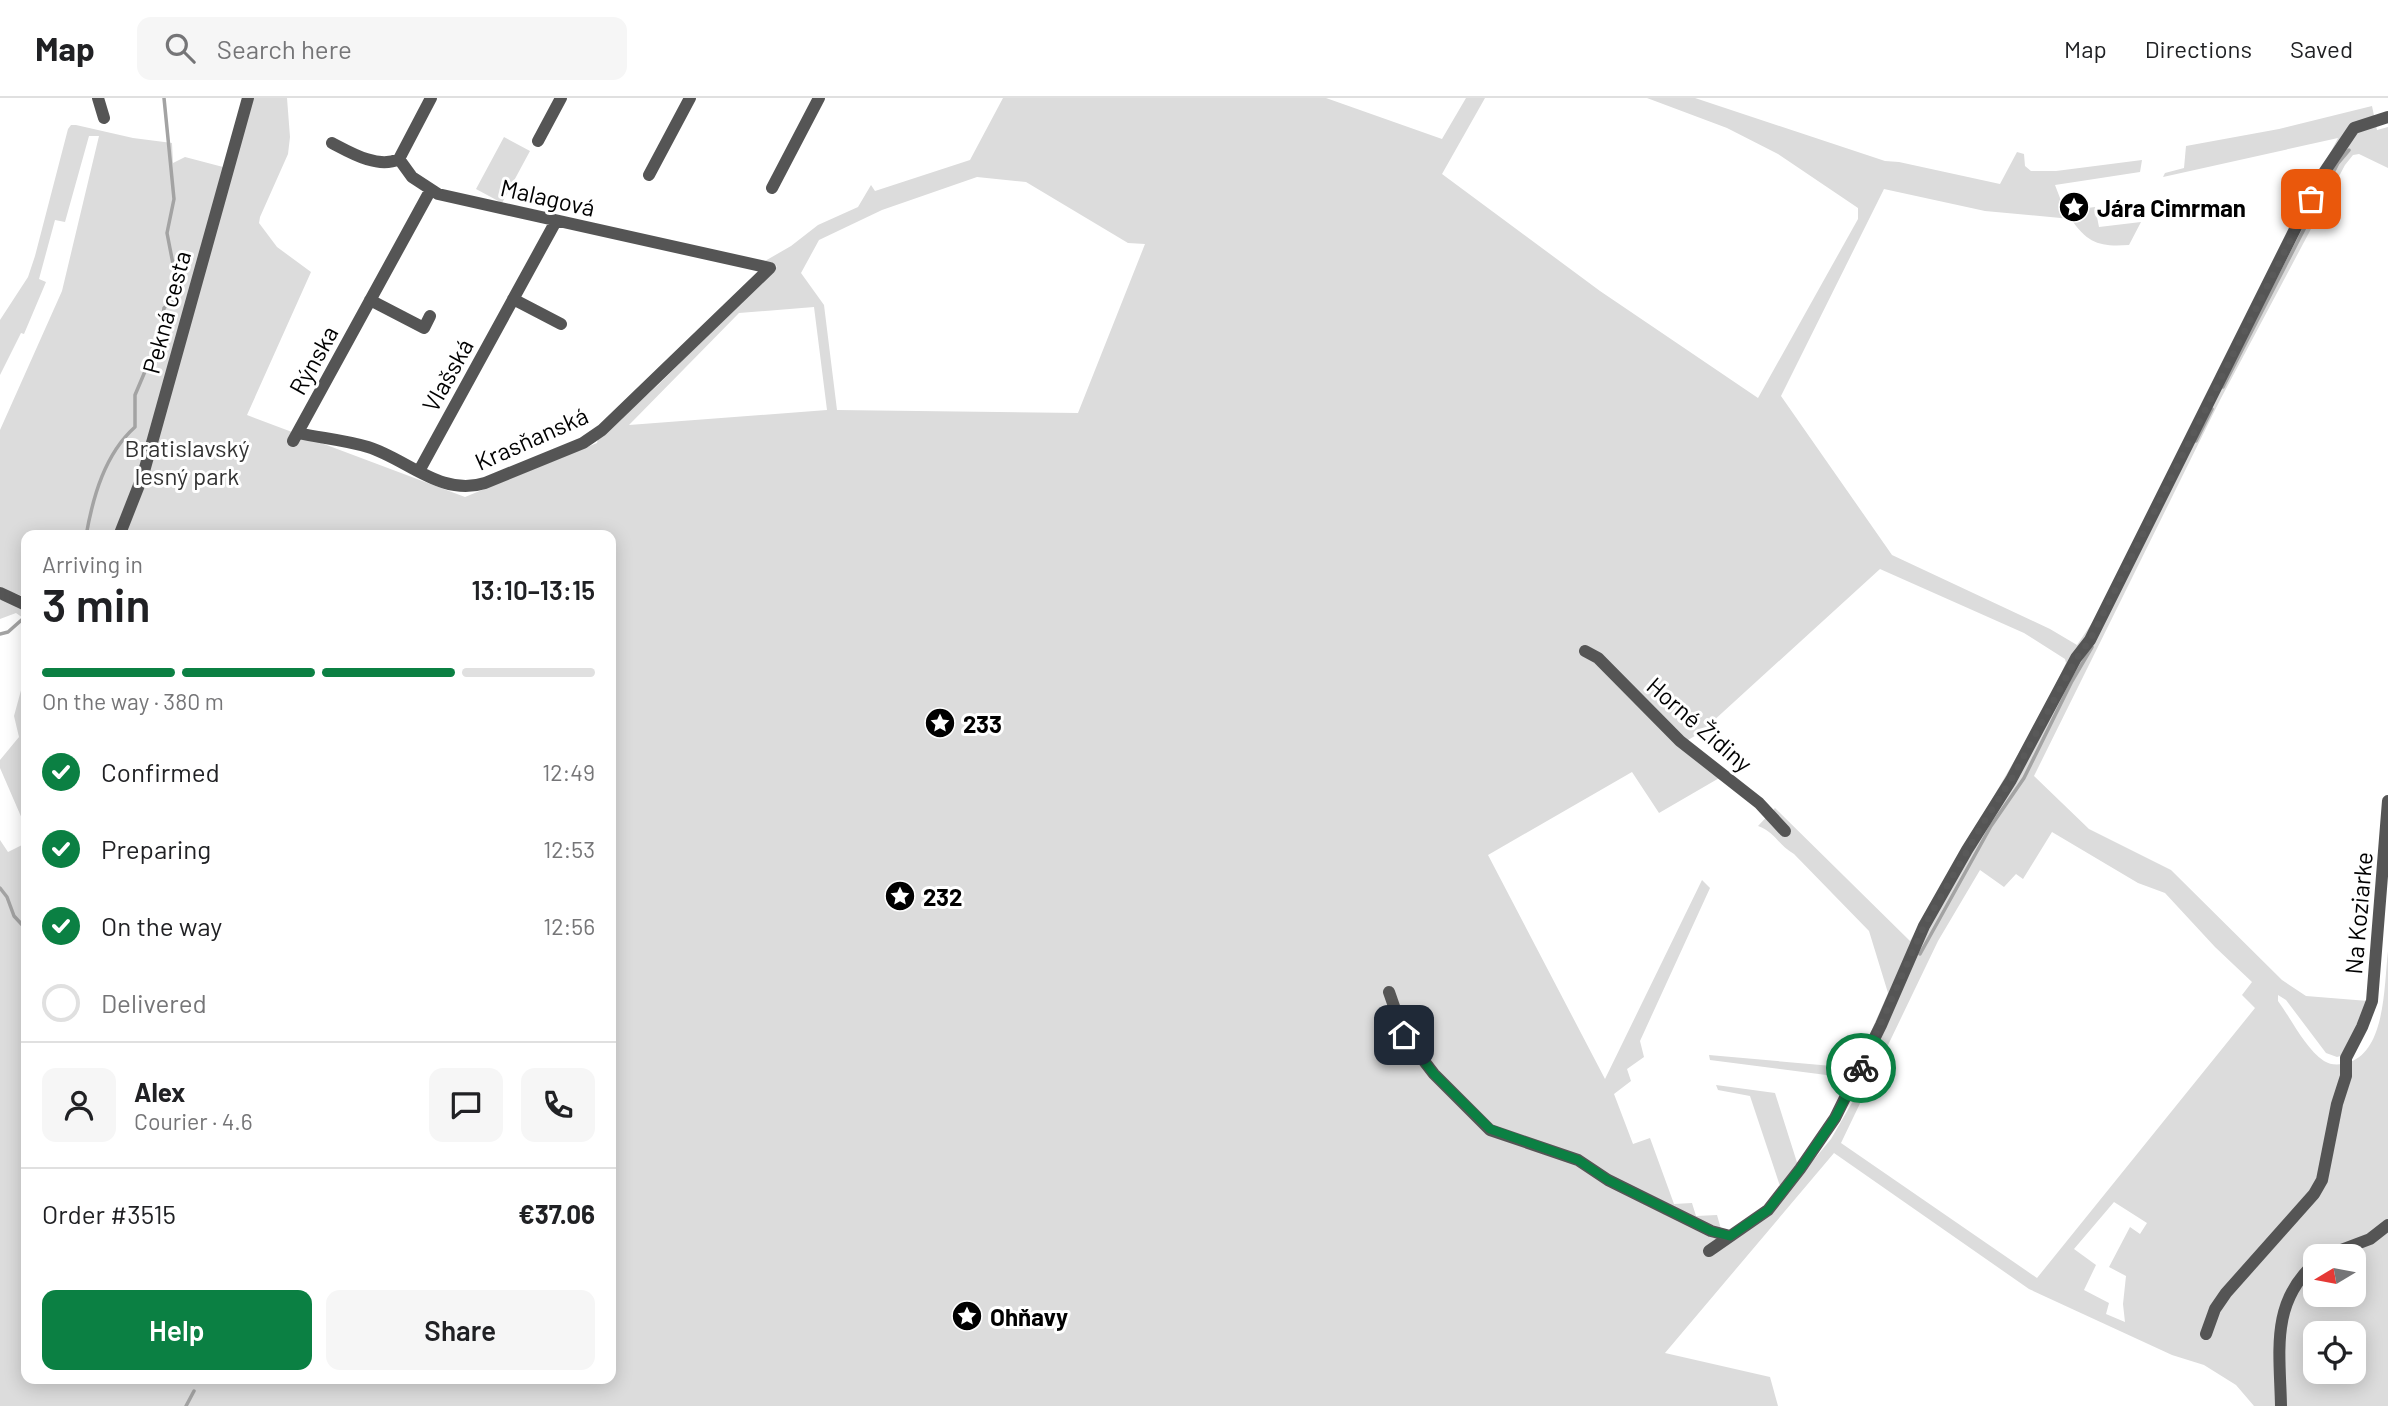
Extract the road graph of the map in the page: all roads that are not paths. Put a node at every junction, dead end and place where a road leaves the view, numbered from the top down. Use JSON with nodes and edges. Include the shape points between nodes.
{"nodes":[{"id":1,"x":98,"y":98,"type":"edge"},
{"id":2,"x":248,"y":98,"type":"edge"},
{"id":3,"x":431,"y":98,"type":"edge"},
{"id":4,"x":561,"y":98,"type":"edge"},
{"id":5,"x":690,"y":98,"type":"edge"},
{"id":6,"x":819,"y":98,"type":"edge"},
{"id":7,"x":2388,"y":117,"type":"edge"},
{"id":8,"x":104,"y":118,"type":"dead end"},
{"id":9,"x":538,"y":141,"type":"dead end"},
{"id":10,"x":332,"y":143,"type":"dead end"},
{"id":11,"x":399,"y":159,"type":"junction"},
{"id":12,"x":649,"y":175,"type":"dead end"},
{"id":13,"x":772,"y":188,"type":"dead end"},
{"id":14,"x":430,"y":191,"type":"junction"},
{"id":15,"x":555,"y":221,"type":"junction"},
{"id":16,"x":770,"y":268,"type":"joint"},
{"id":17,"x":513,"y":299,"type":"junction"},
{"id":18,"x":370,"y":300,"type":"junction"},
{"id":19,"x":430,"y":316,"type":"dead end"},
{"id":20,"x":561,"y":324,"type":"dead end"},
{"id":21,"x":295,"y":437,"type":"joint"},
{"id":22,"x":419,"y":471,"type":"junction"},
{"id":23,"x":121,"y":530,"type":"edge"},
{"id":24,"x":0,"y":593,"type":"edge"},
{"id":25,"x":21,"y":603,"type":"edge"},
{"id":26,"x":1586,"y":651,"type":"dead end"},
{"id":27,"x":2388,"y":801,"type":"edge"},
{"id":28,"x":1785,"y":831,"type":"dead end"},
{"id":29,"x":1390,"y":992,"type":"dead end"},
{"id":30,"x":2388,"y":1225,"type":"edge"},
{"id":31,"x":1730,"y":1236,"type":"junction"},
{"id":32,"x":2357,"y":1244,"type":"edge"},
{"id":33,"x":1710,"y":1251,"type":"dead end"},
{"id":34,"x":2303,"y":1276,"type":"edge"},
{"id":35,"x":2206,"y":1334,"type":"dead end"},
{"id":36,"x":2281,"y":1406,"type":"edge"}],
"edges":[{"from":1,"to":8,"type":"street"},
{"from":2,"to":23,"type":"street","name":"Pekná cesta","via":[[143,475]]},
{"from":3,"to":11,"type":"street"},
{"from":4,"to":9,"type":"street"},
{"from":5,"to":12,"type":"street"},
{"from":6,"to":13,"type":"street"},
{"from":7,"to":31,"type":"street","via":[[2354,128],[2321,177],[2090,640],[1915,943],[1848,1095],[1823,1138],[1768,1210]]},
{"from":10,"to":11,"type":"street","via":[[361,158]]},
{"from":11,"to":14,"type":"street"},
{"from":14,"to":15,"type":"street","name":"Malagová"},
{"from":14,"to":18,"type":"street","name":"Rýnska"},
{"from":15,"to":16,"type":"street","name":"Malagová"},
{"from":15,"to":17,"type":"street","name":"Vlašská"},
{"from":16,"to":22,"type":"street","name":"Krasňanská","via":[[590,439],[475,486],[452,486]]},
{"from":17,"to":20,"type":"street"},
{"from":17,"to":22,"type":"street","name":"Vlašská"},
{"from":18,"to":19,"type":"street","via":[[424,328]]},
{"from":18,"to":21,"type":"street","name":"Rýnska"},
{"from":21,"to":22,"type":"street","name":"Krasňanská","via":[[368,447]]},
{"from":24,"to":25,"type":"street"},
{"from":26,"to":28,"type":"street","name":"Horné Židiny","via":[[1679,741],[1759,803]]},
{"from":27,"to":35,"type":"street","name":"Na Koziarke","via":[[2372,1001],[2346,1058],[2346,1076],[2319,1187],[2226,1293]]},
{"from":29,"to":31,"type":"street","via":[[1404,1035],[1434,1074],[1490,1129],[1578,1160],[1608,1180]]},
{"from":30,"to":32,"type":"street"},
{"from":31,"to":33,"type":"street"},
{"from":34,"to":36,"type":"street","via":[[2294,1286],[2278,1339]]}]}
